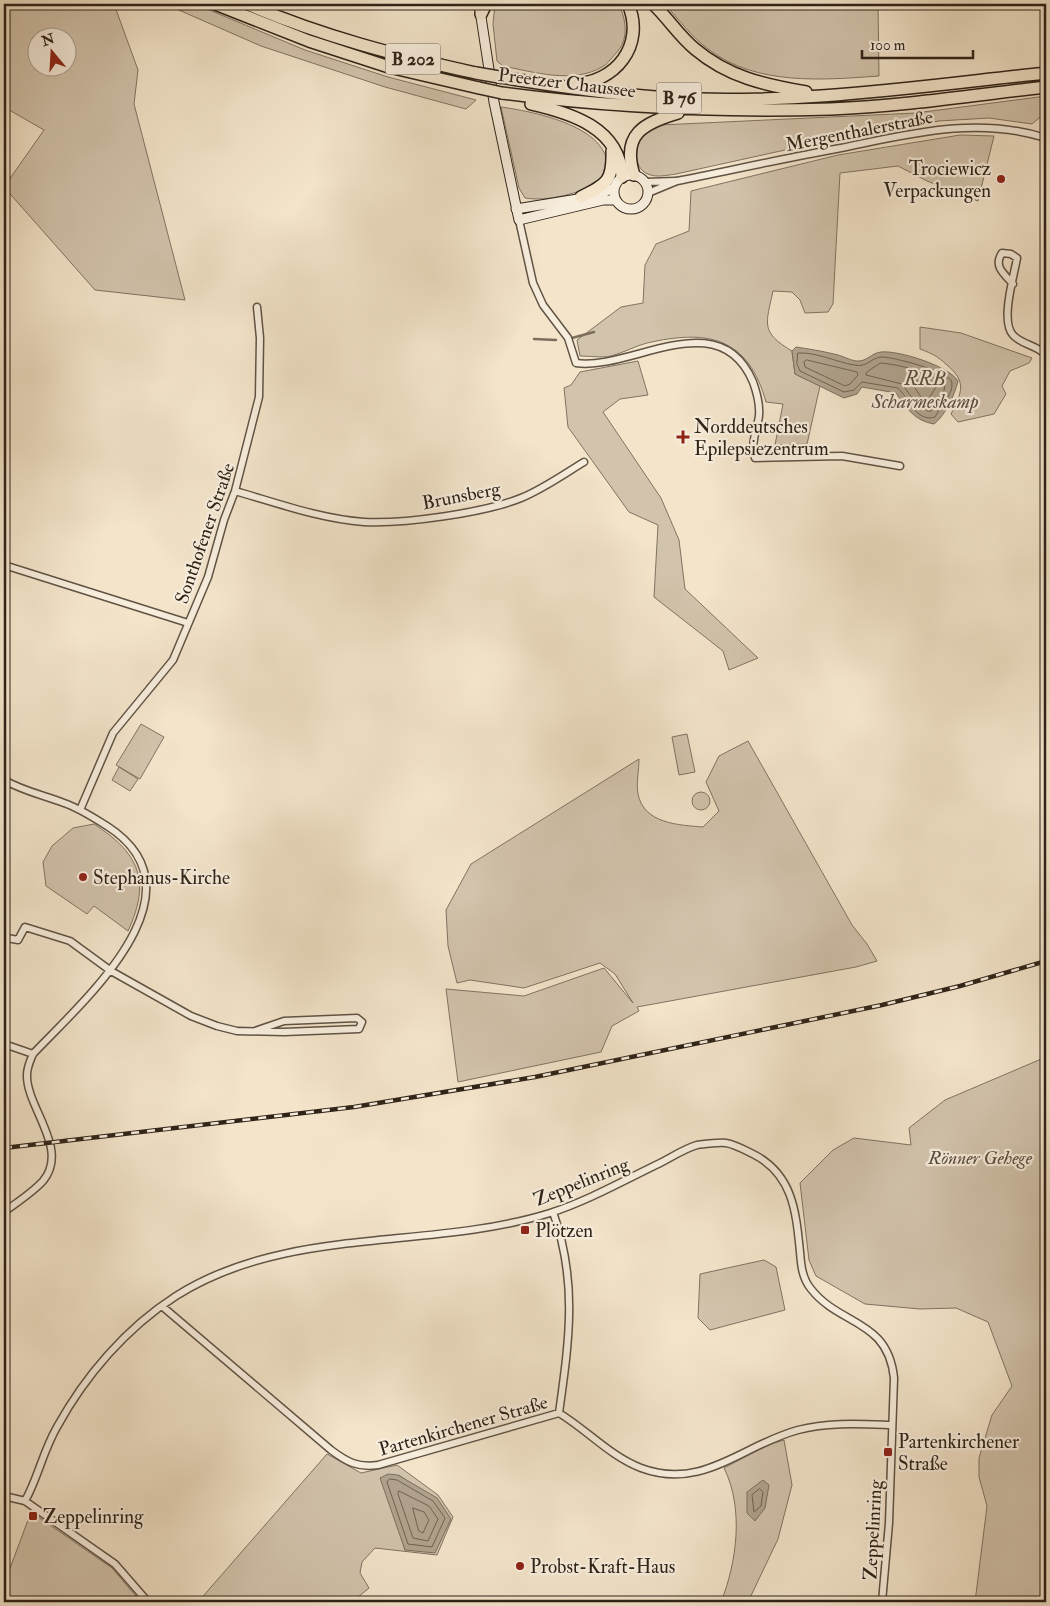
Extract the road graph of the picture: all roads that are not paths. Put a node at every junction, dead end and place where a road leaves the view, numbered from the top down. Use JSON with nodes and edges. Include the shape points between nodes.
{"nodes":[{"id":1,"x":215,"y":4,"type":"edge"},
{"id":2,"x":247,"y":4,"type":"edge"},
{"id":3,"x":628,"y":4,"type":"edge"},
{"id":4,"x":653,"y":4,"type":"edge"},
{"id":5,"x":482,"y":7,"type":"edge"},
{"id":6,"x":476,"y":73,"type":"joint"},
{"id":7,"x":1046,"y":73,"type":"edge"},
{"id":8,"x":532,"y":82,"type":"junction"},
{"id":9,"x":1046,"y":87,"type":"edge"},
{"id":10,"x":502,"y":93,"type":"junction"},
{"id":11,"x":827,"y":96,"type":"junction"},
{"id":12,"x":689,"y":110,"type":"junction"},
{"id":13,"x":1046,"y":138,"type":"edge"},
{"id":14,"x":612,"y":147,"type":"junction"},
{"id":15,"x":634,"y":175,"type":"junction"},
{"id":16,"x":622,"y":177,"type":"junction"},
{"id":17,"x":645,"y":182,"type":"junction"},
{"id":18,"x":678,"y":182,"type":"junction"},
{"id":19,"x":614,"y":188,"type":"junction"},
{"id":20,"x":648,"y":193,"type":"junction"},
{"id":21,"x":581,"y":197,"type":"junction"},
{"id":22,"x":616,"y":200,"type":"junction"},
{"id":23,"x":516,"y":209,"type":"junction"},
{"id":24,"x":519,"y":220,"type":"junction"},
{"id":25,"x":1013,"y":284,"type":"junction"},
{"id":26,"x":257,"y":307,"type":"dead end"},
{"id":27,"x":1046,"y":355,"type":"edge"},
{"id":28,"x":584,"y":462,"type":"dead end"},
{"id":29,"x":900,"y":466,"type":"dead end"},
{"id":30,"x":235,"y":491,"type":"junction"},
{"id":31,"x":4,"y":565,"type":"edge"},
{"id":32,"x":188,"y":623,"type":"junction"},
{"id":33,"x":4,"y":780,"type":"edge"},
{"id":34,"x":80,"y":810,"type":"junction"},
{"id":35,"x":7,"y":938,"type":"dead end"},
{"id":36,"x":111,"y":971,"type":"junction"},
{"id":37,"x":255,"y":1030,"type":"junction"},
{"id":38,"x":4,"y":1044,"type":"edge"},
{"id":39,"x":33,"y":1054,"type":"junction"},
{"id":40,"x":4,"y":1212,"type":"edge"},
{"id":41,"x":552,"y":1212,"type":"junction"},
{"id":42,"x":163,"y":1307,"type":"junction"},
{"id":43,"x":559,"y":1413,"type":"junction"},
{"id":44,"x":892,"y":1425,"type":"junction"},
{"id":45,"x":4,"y":1496,"type":"edge"},
{"id":46,"x":25,"y":1502,"type":"junction"},
{"id":47,"x":148,"y":1602,"type":"edge"},
{"id":48,"x":882,"y":1602,"type":"edge"}],
"edges":[{"from":1,"to":10,"type":"highway","name":"Preetzer Chaussee","number":"B 76","bridge":true,"via":[[309,41],[389,67]]},
{"from":2,"to":6,"type":"highway","name":"Preetzer Chaussee","number":"B 202","via":[[388,53]]},
{"from":3,"to":8,"type":"highway","number":"B 76","via":[[633,19],[633,38],[621,64],[589,82]]},
{"from":4,"to":11,"type":"highway","number":"B 76","via":[[694,49],[724,69],[763,85]]},
{"from":5,"to":23,"type":"main road","via":[[495,110]]},
{"from":6,"to":8,"type":"highway","name":"Preetzer Chaussee","number":"B 76","bridge":true},
{"from":7,"to":11,"type":"highway","name":"Preetzer Chaussee","number":"B 76"},
{"from":8,"to":11,"type":"highway","name":"Preetzer Chaussee","number":"B 76","via":[[594,92],[673,98]]},
{"from":9,"to":12,"type":"highway","name":"Preetzer Chaussee","number":"B 76","via":[[832,109]]},
{"from":10,"to":12,"type":"highway","name":"Preetzer Chaussee","number":"B 76","via":[[617,107]]},
{"from":10,"to":14,"type":"highway","number":"B 76","via":[[511,99],[555,109],[582,120],[598,129]]},
{"from":12,"to":15,"type":"highway","number":"B 76","via":[[652,121],[640,130],[630,152]]},
{"from":13,"to":18,"type":"street","name":"Mergenthalerstraße","via":[[989,127],[940,129]]},
{"from":14,"to":16,"type":"highway","number":"B 76","via":[[620,160]]},
{"from":14,"to":21,"type":"highway","via":[[611,175],[604,185]]},
{"from":15,"to":16,"type":"main road"},
{"from":15,"to":17,"type":"main road"},
{"from":16,"to":19,"type":"main road"},
{"from":17,"to":18,"type":"street","name":"Mergenthalerstraße"},
{"from":17,"to":20,"type":"main road"},
{"from":18,"to":20,"type":"street","name":"Mergenthalerstraße"},
{"from":19,"to":21,"type":"main road"},
{"from":19,"to":22,"type":"main road"},
{"from":20,"to":22,"type":"main road","via":[[645,202],[636,208],[625,207]]},
{"from":21,"to":23,"type":"main road"},
{"from":22,"to":24,"type":"main road","via":[[602,200]]},
{"from":23,"to":24,"type":"main road"},
{"from":24,"to":29,"type":"street","via":[[533,283],[543,305],[568,338],[576,363],[613,362],[663,346],[713,345],[738,360],[752,382],[759,409],[753,450],[755,458],[842,456]]},
{"from":25,"to":25,"type":"street","via":[[1016,258],[1002,253],[998,266]]},
{"from":25,"to":27,"type":"street","via":[[1006,316],[1012,334]]},
{"from":26,"to":30,"type":"street","name":"Sonthofener Straße","via":[[259,397]]},
{"from":28,"to":30,"type":"street","name":"Brunsberg","via":[[513,500],[470,512],[395,521],[355,521],[304,511]]},
{"from":30,"to":32,"type":"street","name":"Sonthofener Straße","via":[[208,577]]},
{"from":31,"to":32,"type":"street"},
{"from":32,"to":34,"type":"street","name":"Sonthofener Straße","via":[[173,660],[113,733]]},
{"from":33,"to":34,"type":"street"},
{"from":34,"to":36,"type":"street","via":[[119,834],[132,849],[146,878],[148,895],[141,919]]},
{"from":35,"to":36,"type":"street","via":[[18,940],[25,928],[70,941]]},
{"from":36,"to":37,"type":"street","via":[[191,1016],[230,1029]]},
{"from":36,"to":39,"type":"street"},
{"from":37,"to":37,"type":"street","via":[[359,1029],[362,1022],[357,1018],[284,1021]]},
{"from":38,"to":39,"type":"street"},
{"from":39,"to":40,"type":"street","via":[[26,1077],[50,1143],[48,1172],[43,1181]]},
{"from":41,"to":42,"type":"street","name":"Zeppelinring","via":[[469,1231],[282,1253],[210,1278]]},
{"from":41,"to":43,"type":"street","via":[[566,1266],[571,1305]]},
{"from":41,"to":44,"type":"street","name":"Zeppelinring","via":[[696,1146],[725,1143],[759,1157],[777,1171],[791,1195],[797,1215],[801,1265],[809,1286],[820,1298],[873,1333],[886,1350],[894,1378]]},
{"from":42,"to":43,"type":"street","name":"Partenkirchener Straße","via":[[331,1450],[356,1466],[378,1465]]},
{"from":42,"to":46,"type":"street","name":"Zeppelinring","via":[[114,1347],[78,1393],[56,1429]]},
{"from":43,"to":44,"type":"street","name":"Partenkirchener Straße","via":[[624,1460],[661,1473],[680,1474],[713,1468],[766,1441],[798,1430],[842,1423]]},
{"from":44,"to":48,"type":"street","name":"Zeppelinring","via":[[889,1523]]},
{"from":45,"to":46,"type":"street"},
{"from":46,"to":47,"type":"street","via":[[115,1564]]}]}
